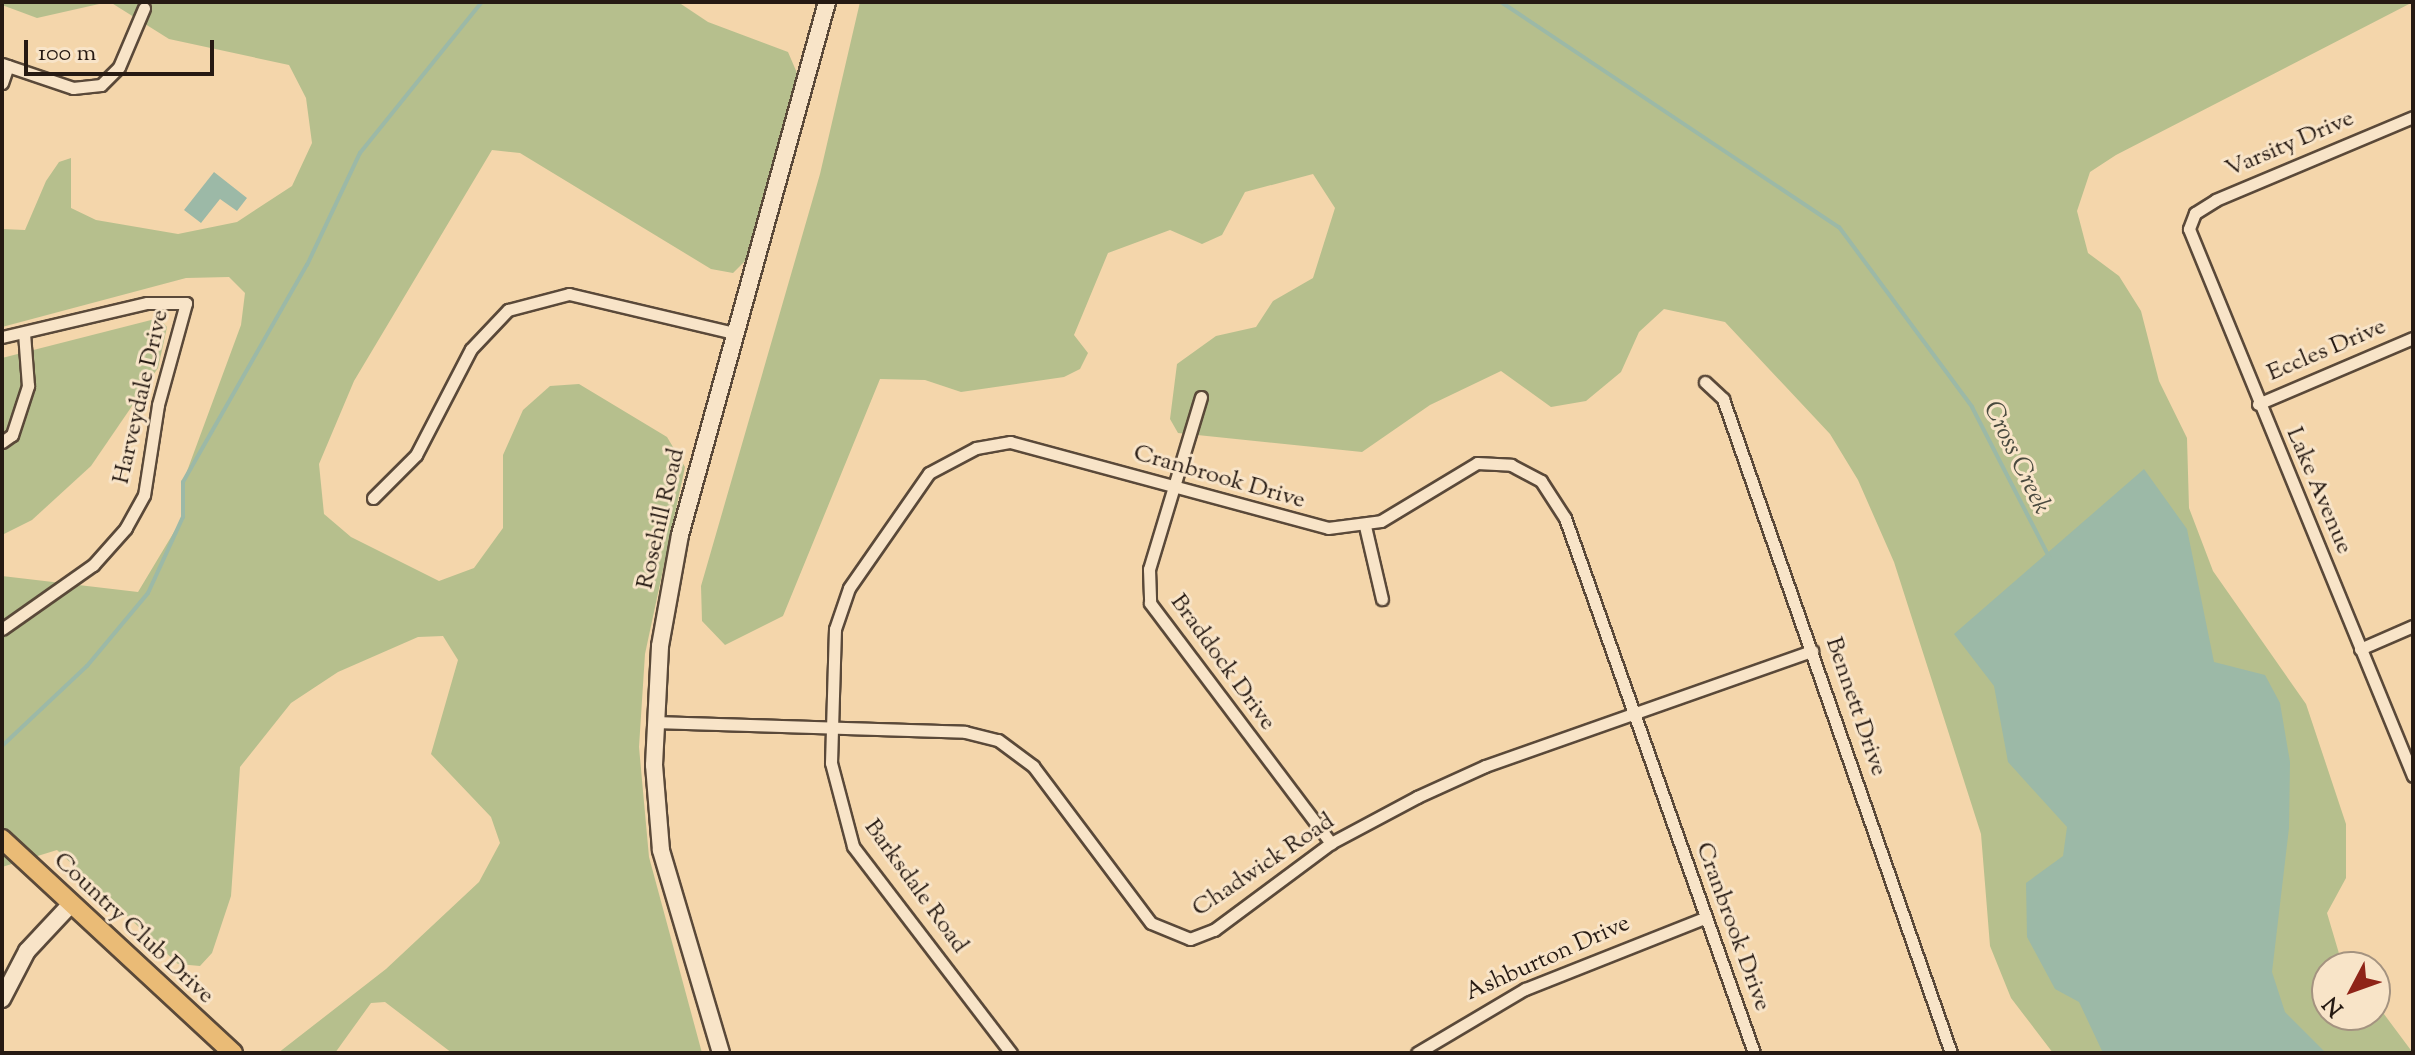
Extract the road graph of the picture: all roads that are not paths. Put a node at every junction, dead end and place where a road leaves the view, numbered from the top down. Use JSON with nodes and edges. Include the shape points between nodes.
{"nodes":[{"id":1,"x":827,"y":2,"type":"edge"},
{"id":2,"x":144,"y":8,"type":"dead end"},
{"id":3,"x":5,"y":65,"type":"edge"},
{"id":4,"x":2,"y":83,"type":"edge"},
{"id":5,"x":2413,"y":117,"type":"edge"},
{"id":6,"x":2191,"y":221,"type":"joint"},
{"id":7,"x":24,"y":333,"type":"junction"},
{"id":8,"x":734,"y":333,"type":"junction"},
{"id":9,"x":2,"y":337,"type":"edge"},
{"id":10,"x":2413,"y":338,"type":"edge"},
{"id":11,"x":1705,"y":382,"type":"dead end"},
{"id":12,"x":1201,"y":397,"type":"dead end"},
{"id":13,"x":2258,"y":404,"type":"junction"},
{"id":14,"x":2,"y":442,"type":"edge"},
{"id":15,"x":1173,"y":488,"type":"junction"},
{"id":16,"x":373,"y":498,"type":"dead end"},
{"id":17,"x":1365,"y":526,"type":"junction"},
{"id":18,"x":1382,"y":599,"type":"dead end"},
{"id":19,"x":2413,"y":626,"type":"edge"},
{"id":20,"x":2,"y":629,"type":"edge"},
{"id":21,"x":2360,"y":649,"type":"junction"},
{"id":22,"x":1812,"y":651,"type":"junction"},
{"id":23,"x":1633,"y":713,"type":"junction"},
{"id":24,"x":654,"y":722,"type":"junction"},
{"id":25,"x":832,"y":728,"type":"junction"},
{"id":26,"x":2413,"y":776,"type":"edge"},
{"id":27,"x":2,"y":839,"type":"edge"},
{"id":28,"x":1331,"y":843,"type":"junction"},
{"id":29,"x":71,"y":904,"type":"junction"},
{"id":30,"x":1704,"y":918,"type":"junction"},
{"id":31,"x":2,"y":999,"type":"edge"},
{"id":32,"x":233,"y":1053,"type":"edge"},
{"id":33,"x":721,"y":1053,"type":"edge"},
{"id":34,"x":1011,"y":1053,"type":"edge"},
{"id":35,"x":1417,"y":1053,"type":"edge"},
{"id":36,"x":1754,"y":1053,"type":"edge"},
{"id":37,"x":1951,"y":1053,"type":"edge"}],
"edges":[{"from":1,"to":8,"type":"main road","name":"Rosehill Road"},
{"from":2,"to":3,"type":"street","via":[[119,67],[101,85],[73,88]]},
{"from":3,"to":4,"type":"street"},
{"from":5,"to":6,"type":"street","name":"Varsity Drive","via":[[2216,200]]},
{"from":6,"to":13,"type":"street","name":"Lake Avenue"},
{"from":7,"to":9,"type":"street","name":"Harveydale Drive"},
{"from":7,"to":14,"type":"street","via":[[28,386],[12,435]]},
{"from":7,"to":20,"type":"street","name":"Harveydale Drive","via":[[147,303],[186,303],[144,495],[126,528],[93,565]]},
{"from":8,"to":16,"type":"street","via":[[569,294],[516,306],[471,349],[416,455]]},
{"from":8,"to":24,"type":"main road","name":"Rosehill Road","via":[[669,586]]},
{"from":10,"to":13,"type":"street","name":"Eccles Drive"},
{"from":11,"to":22,"type":"street","name":"Bennett Drive","via":[[1723,399]]},
{"from":12,"to":15,"type":"street","name":"Braddock Drive"},
{"from":13,"to":21,"type":"street","name":"Lake Avenue"},
{"from":15,"to":17,"type":"street","name":"Cranbrook Drive","via":[[1293,524]]},
{"from":15,"to":25,"type":"street","name":"Cranbrook Drive","via":[[1010,442],[968,451],[929,473],[841,604]]},
{"from":15,"to":28,"type":"street","name":"Braddock Drive","via":[[1149,569],[1153,611]]},
{"from":17,"to":18,"type":"street"},
{"from":17,"to":23,"type":"street","name":"Cranbrook Drive","via":[[1477,463],[1511,465],[1541,481],[1565,518]]},
{"from":19,"to":21,"type":"street"},
{"from":21,"to":26,"type":"street","name":"Lake Avenue"},
{"from":22,"to":23,"type":"street","name":"Chadwick Road"},
{"from":22,"to":37,"type":"street","name":"Bennett Drive"},
{"from":23,"to":28,"type":"street","name":"Chadwick Road","via":[[1485,766]]},
{"from":23,"to":30,"type":"street","name":"Cranbrook Drive"},
{"from":24,"to":25,"type":"street","name":"Chadwick Road"},
{"from":24,"to":33,"type":"main road","name":"Rosehill Road","via":[[661,850]]},
{"from":25,"to":28,"type":"street","name":"Chadwick Road","via":[[965,732],[1013,749],[1151,923],[1173,937],[1206,934]]},
{"from":25,"to":34,"type":"street","name":"Barksdale Road","via":[[833,789],[853,846]]},
{"from":27,"to":29,"type":"main road","name":"Country Club Drive"},
{"from":29,"to":31,"type":"main road","via":[[27,951]]},
{"from":29,"to":32,"type":"main road","name":"Country Club Drive"},
{"from":30,"to":35,"type":"street","name":"Ashburton Drive","via":[[1525,989]]},
{"from":30,"to":36,"type":"street","name":"Cranbrook Drive"}]}
